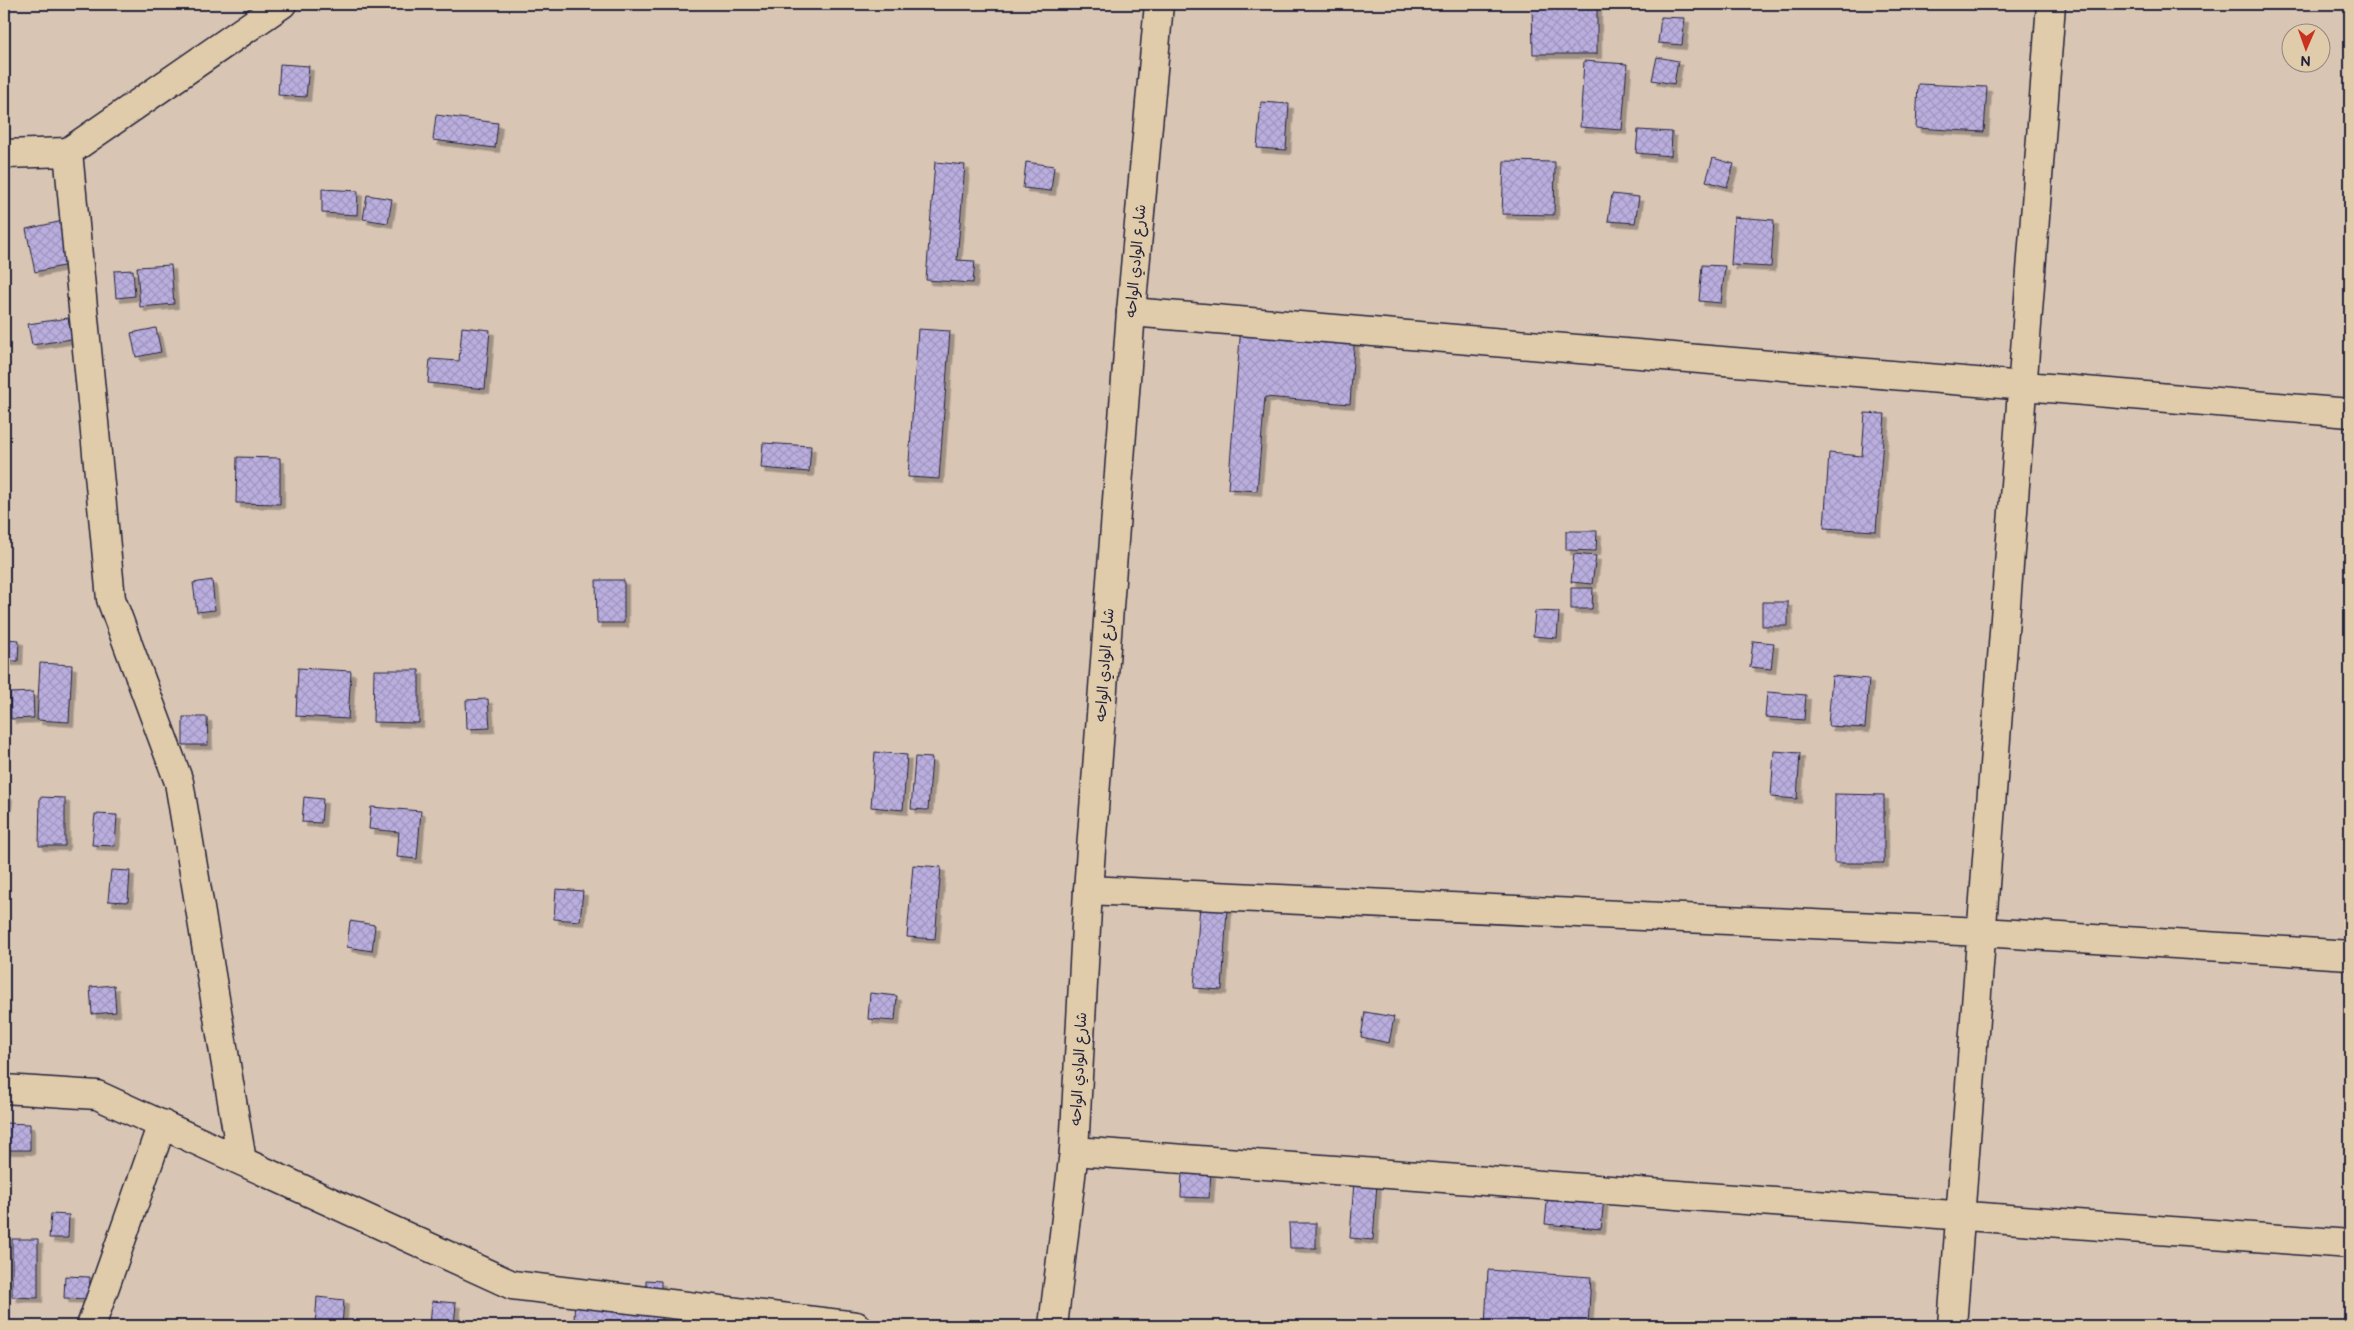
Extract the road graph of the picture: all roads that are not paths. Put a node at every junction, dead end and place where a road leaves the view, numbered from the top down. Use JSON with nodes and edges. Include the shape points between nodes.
{"nodes":[{"id":1,"x":282,"y":4,"type":"edge"},
{"id":2,"x":1159,"y":4,"type":"edge"},
{"id":3,"x":2052,"y":4,"type":"edge"},
{"id":4,"x":68,"y":152,"type":"junction"},
{"id":5,"x":4,"y":154,"type":"edge"},
{"id":6,"x":1131,"y":312,"type":"junction"},
{"id":7,"x":2022,"y":386,"type":"junction"},
{"id":8,"x":2350,"y":414,"type":"edge"},
{"id":9,"x":1088,"y":890,"type":"junction"},
{"id":10,"x":1982,"y":932,"type":"junction"},
{"id":11,"x":2350,"y":955,"type":"edge"},
{"id":12,"x":4,"y":1089,"type":"edge"},
{"id":13,"x":162,"y":1124,"type":"junction"},
{"id":14,"x":1074,"y":1151,"type":"junction"},
{"id":15,"x":242,"y":1161,"type":"junction"},
{"id":16,"x":1960,"y":1214,"type":"junction"},
{"id":17,"x":2350,"y":1244,"type":"edge"},
{"id":18,"x":91,"y":1326,"type":"edge"},
{"id":19,"x":856,"y":1326,"type":"edge"},
{"id":20,"x":1054,"y":1326,"type":"edge"},
{"id":21,"x":1952,"y":1326,"type":"edge"}],
"edges":[{"from":1,"to":4,"type":"street"},
{"from":2,"to":6,"type":"street","name":"شارع الوادي الواحه"},
{"from":3,"to":7,"type":"street"},
{"from":4,"to":5,"type":"street"},
{"from":4,"to":15,"type":"street","via":[[111,599],[179,782]]},
{"from":6,"to":7,"type":"street"},
{"from":6,"to":9,"type":"street","name":"شارع الوادي الواحه"},
{"from":7,"to":8,"type":"street"},
{"from":7,"to":10,"type":"street"},
{"from":9,"to":10,"type":"street"},
{"from":9,"to":14,"type":"street","name":"شارع الوادي الواحه"},
{"from":10,"to":11,"type":"street"},
{"from":10,"to":16,"type":"street"},
{"from":12,"to":13,"type":"street","via":[[97,1095]]},
{"from":13,"to":15,"type":"street"},
{"from":13,"to":18,"type":"street"},
{"from":14,"to":16,"type":"street"},
{"from":14,"to":20,"type":"street","name":"شارع الوادي الواحه"},
{"from":15,"to":19,"type":"street","via":[[512,1285]]},
{"from":16,"to":17,"type":"street"},
{"from":16,"to":21,"type":"street"}]}
